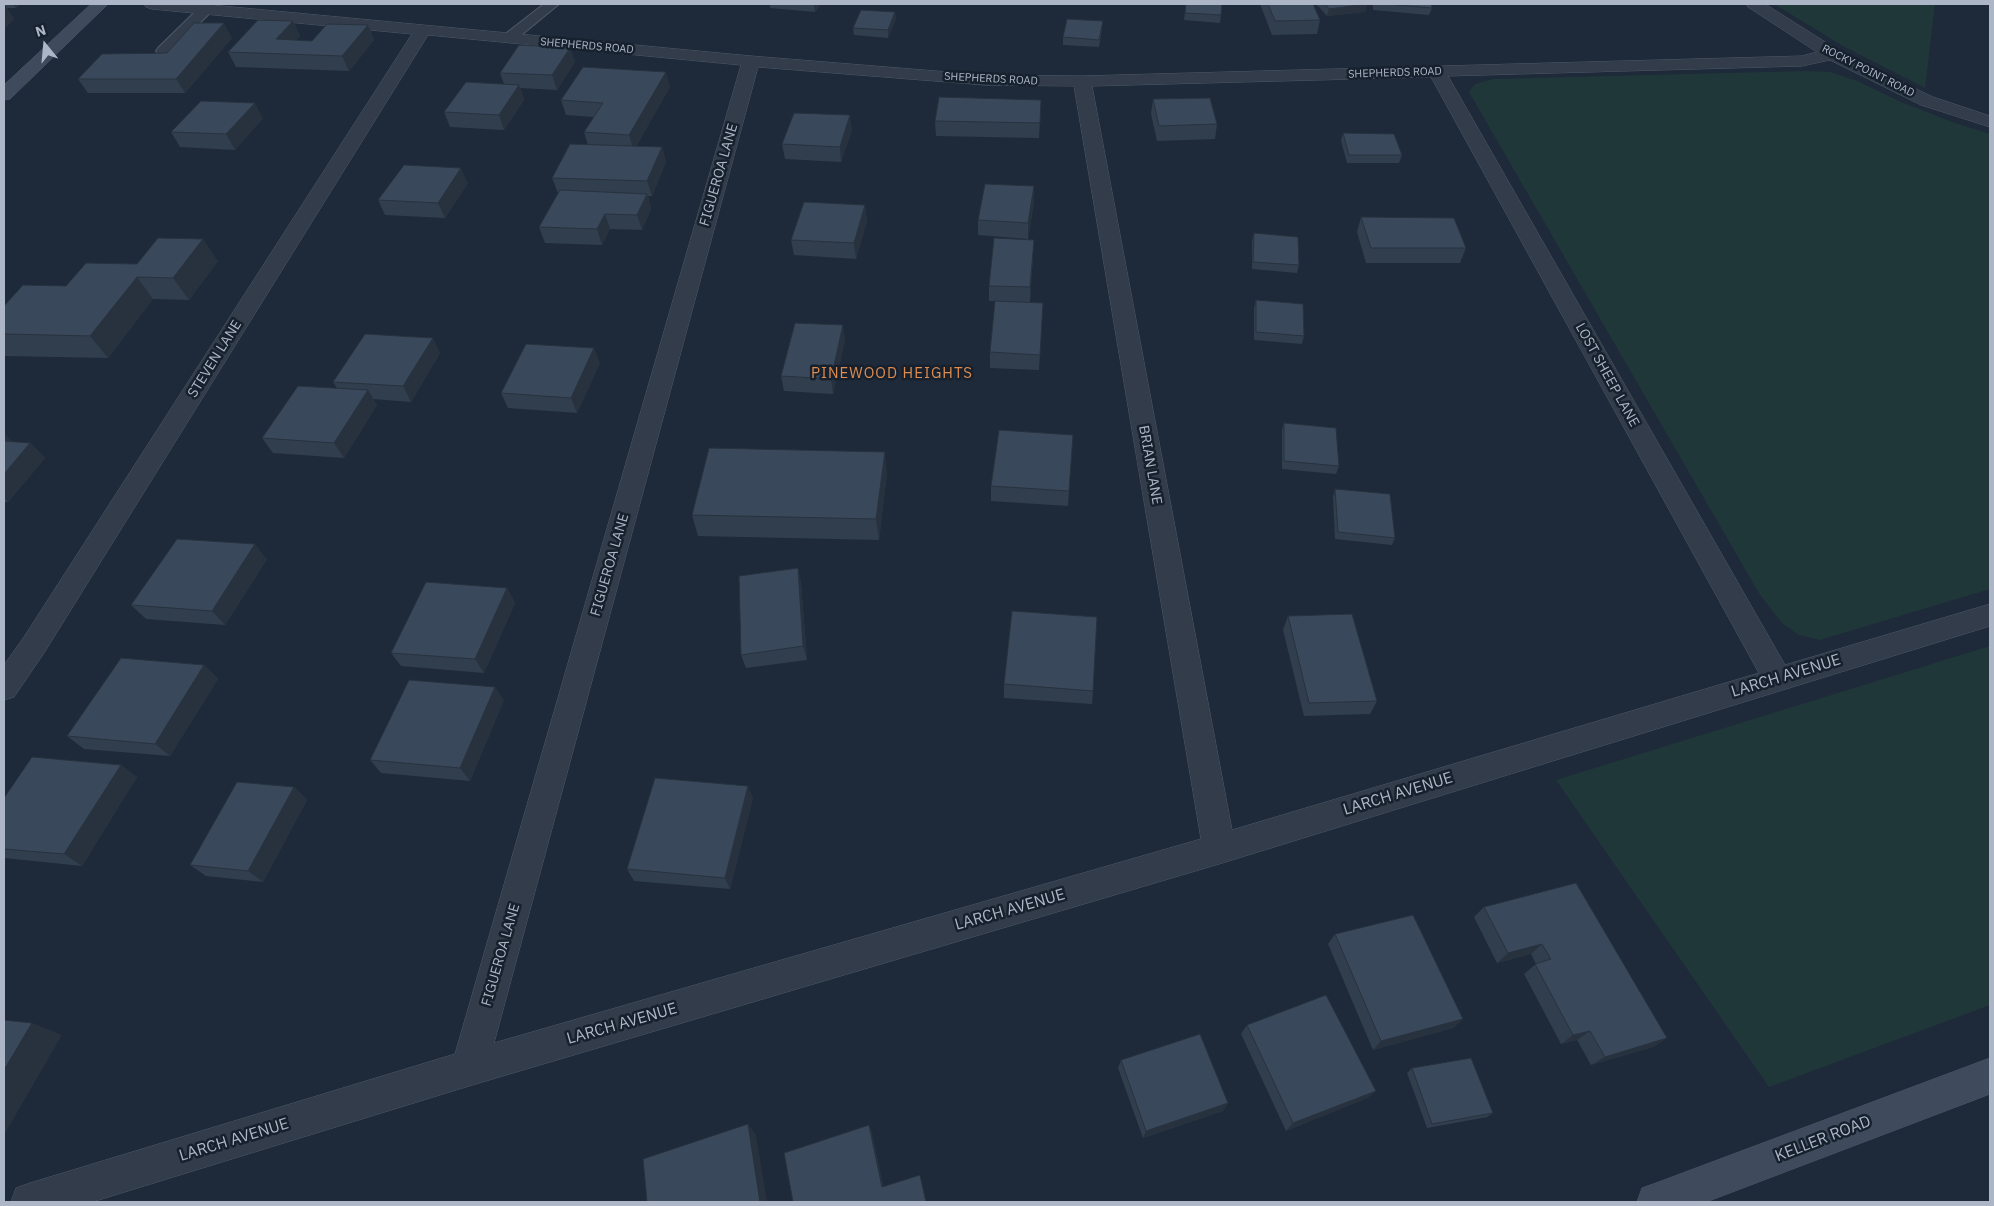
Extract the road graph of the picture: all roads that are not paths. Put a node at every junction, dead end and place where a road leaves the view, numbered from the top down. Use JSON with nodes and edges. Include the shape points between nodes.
{"nodes":[{"id":1,"x":100,"y":4,"type":"edge"},
{"id":2,"x":152,"y":4,"type":"edge"},
{"id":3,"x":552,"y":4,"type":"edge"},
{"id":4,"x":1754,"y":4,"type":"edge"},
{"id":5,"x":206,"y":9,"type":"junction"},
{"id":6,"x":423,"y":29,"type":"junction"},
{"id":7,"x":509,"y":38,"type":"junction"},
{"id":8,"x":163,"y":51,"type":"edge"},
{"id":9,"x":1832,"y":54,"type":"junction"},
{"id":10,"x":751,"y":61,"type":"junction"},
{"id":11,"x":1437,"y":72,"type":"junction"},
{"id":12,"x":1082,"y":81,"type":"junction"},
{"id":13,"x":4,"y":96,"type":"edge"},
{"id":14,"x":1990,"y":122,"type":"edge"},
{"id":15,"x":1990,"y":615,"type":"edge"},
{"id":16,"x":1777,"y":678,"type":"junction"},
{"id":17,"x":4,"y":688,"type":"edge"},
{"id":18,"x":1218,"y":849,"type":"junction"},
{"id":19,"x":469,"y":1068,"type":"junction"},
{"id":20,"x":1990,"y":1076,"type":"edge"},
{"id":21,"x":30,"y":1202,"type":"edge"},
{"id":22,"x":1656,"y":1202,"type":"edge"}],
"edges":[{"from":1,"to":13,"type":"main road"},
{"from":2,"to":5,"type":"street","name":"SHEPHERDS ROAD"},
{"from":3,"to":7,"type":"lane"},
{"from":4,"to":9,"type":"street","name":"ROCKY POINT ROAD"},
{"from":5,"to":6,"type":"street","name":"SHEPHERDS ROAD"},
{"from":5,"to":8,"type":"lane"},
{"from":6,"to":7,"type":"street","name":"SHEPHERDS ROAD"},
{"from":6,"to":17,"type":"street","name":"STEVEN LANE"},
{"from":7,"to":10,"type":"street","name":"SHEPHERDS ROAD"},
{"from":9,"to":11,"type":"street","name":"SHEPHERDS ROAD","via":[[1802,61]]},
{"from":9,"to":14,"type":"street","name":"ROCKY POINT ROAD","via":[[1927,101]]},
{"from":10,"to":12,"type":"street","name":"SHEPHERDS ROAD","via":[[985,80]]},
{"from":10,"to":19,"type":"street","name":"FIGUEROA LANE"},
{"from":11,"to":12,"type":"street","name":"SHEPHERDS ROAD"},
{"from":11,"to":16,"type":"street","name":"LOST SHEEP LANE"},
{"from":12,"to":18,"type":"street","name":"BRIAN LANE"},
{"from":15,"to":16,"type":"street","name":"LARCH AVENUE"},
{"from":16,"to":18,"type":"street","name":"LARCH AVENUE"},
{"from":18,"to":19,"type":"street","name":"LARCH AVENUE"},
{"from":19,"to":21,"type":"street","name":"LARCH AVENUE"},
{"from":20,"to":22,"type":"main road","name":"KELLER ROAD"}]}
